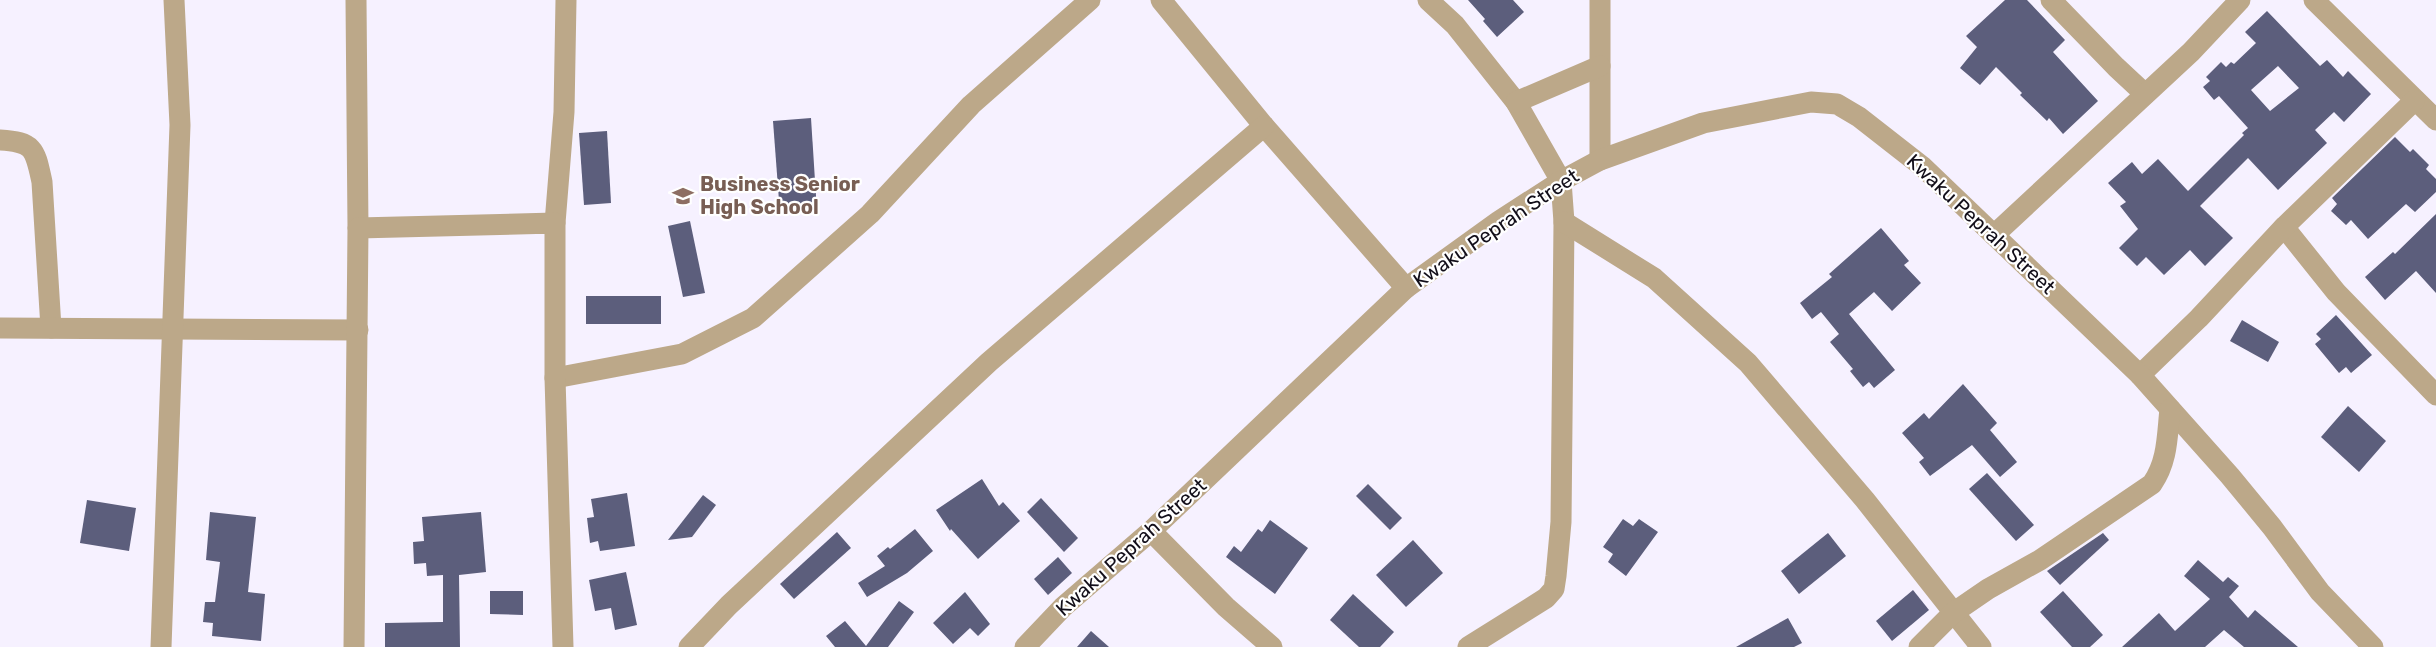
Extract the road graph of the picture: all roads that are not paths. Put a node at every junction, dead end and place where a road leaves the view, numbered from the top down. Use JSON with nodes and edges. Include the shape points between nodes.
{"nodes":[{"id":1,"x":174,"y":0,"type":"edge"},
{"id":2,"x":356,"y":0,"type":"edge"},
{"id":3,"x":566,"y":0,"type":"edge"},
{"id":4,"x":1090,"y":0,"type":"edge"},
{"id":5,"x":1161,"y":0,"type":"edge"},
{"id":6,"x":1428,"y":0,"type":"edge"},
{"id":7,"x":1600,"y":0,"type":"edge"},
{"id":8,"x":2052,"y":0,"type":"edge"},
{"id":9,"x":2240,"y":0,"type":"edge"},
{"id":10,"x":2314,"y":0,"type":"edge"},
{"id":11,"x":1600,"y":66,"type":"junction"},
{"id":12,"x":2145,"y":94,"type":"junction"},
{"id":13,"x":2415,"y":100,"type":"junction"},
{"id":14,"x":1516,"y":102,"type":"junction"},
{"id":15,"x":2436,"y":120,"type":"edge"},
{"id":16,"x":1264,"y":126,"type":"junction"},
{"id":17,"x":0,"y":140,"type":"edge"},
{"id":18,"x":1600,"y":160,"type":"junction"},
{"id":19,"x":1561,"y":181,"type":"junction"},
{"id":20,"x":1564,"y":222,"type":"junction"},
{"id":21,"x":555,"y":223,"type":"junction"},
{"id":22,"x":2284,"y":227,"type":"junction"},
{"id":23,"x":358,"y":228,"type":"junction"},
{"id":24,"x":1994,"y":235,"type":"junction"},
{"id":25,"x":1406,"y":288,"type":"junction"},
{"id":26,"x":0,"y":328,"type":"edge"},
{"id":27,"x":51,"y":328,"type":"junction"},
{"id":28,"x":171,"y":330,"type":"junction"},
{"id":29,"x":358,"y":330,"type":"junction"},
{"id":30,"x":2140,"y":375,"type":"junction"},
{"id":31,"x":555,"y":378,"type":"junction"},
{"id":32,"x":2436,"y":396,"type":"edge"},
{"id":33,"x":2170,"y":409,"type":"junction"},
{"id":34,"x":1151,"y":531,"type":"junction"},
{"id":35,"x":1953,"y":613,"type":"junction"},
{"id":36,"x":161,"y":647,"type":"edge"},
{"id":37,"x":354,"y":647,"type":"edge"},
{"id":38,"x":563,"y":647,"type":"edge"},
{"id":39,"x":689,"y":647,"type":"edge"},
{"id":40,"x":1025,"y":647,"type":"edge"},
{"id":41,"x":1272,"y":647,"type":"edge"},
{"id":42,"x":1468,"y":647,"type":"edge"},
{"id":43,"x":1919,"y":647,"type":"edge"},
{"id":44,"x":1982,"y":647,"type":"edge"},
{"id":45,"x":2373,"y":647,"type":"edge"}],
"edges":[{"from":1,"to":28,"type":"street","via":[[180,125]]},
{"from":2,"to":23,"type":"street"},
{"from":3,"to":21,"type":"street","via":[[564,112]]},
{"from":4,"to":31,"type":"street","via":[[971,105],[870,214],[753,318],[682,354]]},
{"from":5,"to":16,"type":"street"},
{"from":6,"to":14,"type":"street","via":[[1455,25]]},
{"from":7,"to":11,"type":"street"},
{"from":8,"to":12,"type":"street"},
{"from":9,"to":12,"type":"street"},
{"from":10,"to":13,"type":"street"},
{"from":11,"to":14,"type":"street"},
{"from":11,"to":18,"type":"street"},
{"from":12,"to":24,"type":"street"},
{"from":13,"to":15,"type":"street"},
{"from":13,"to":22,"type":"street"},
{"from":14,"to":19,"type":"street"},
{"from":16,"to":25,"type":"street"},
{"from":16,"to":39,"type":"street","via":[[989,362]]},
{"from":17,"to":27,"type":"street","via":[[24,143],[33,150],[38,162]]},
{"from":18,"to":19,"type":"street","name":"Kwaku Peprah Street"},
{"from":18,"to":24,"type":"street","name":"Kwaku Peprah Street","via":[[1703,123],[1811,102],[1837,104],[1923,167]]},
{"from":19,"to":20,"type":"street"},
{"from":19,"to":25,"type":"street","name":"Kwaku Peprah Street"},
{"from":20,"to":35,"type":"street","via":[[1654,278],[1748,363],[1865,500]]},
{"from":20,"to":42,"type":"street","via":[[1561,522],[1554,589]]},
{"from":21,"to":23,"type":"street"},
{"from":21,"to":31,"type":"street"},
{"from":22,"to":30,"type":"street"},
{"from":22,"to":32,"type":"street","via":[[2336,292]]},
{"from":23,"to":29,"type":"street"},
{"from":24,"to":30,"type":"street","name":"Kwaku Peprah Street"},
{"from":25,"to":34,"type":"street","name":"Kwaku Peprah Street"},
{"from":26,"to":27,"type":"street"},
{"from":27,"to":28,"type":"street"},
{"from":28,"to":29,"type":"street"},
{"from":28,"to":36,"type":"street"},
{"from":29,"to":37,"type":"street"},
{"from":30,"to":33,"type":"street","name":"Kwaku Peprah Street"},
{"from":31,"to":38,"type":"street"},
{"from":33,"to":35,"type":"street","via":[[2164,462],[2152,484]]},
{"from":33,"to":45,"type":"street","name":"Kwaku Peprah Street","via":[[2237,484],[2320,592]]},
{"from":34,"to":40,"type":"street","name":"Kwaku Peprah Street","via":[[1063,607]]},
{"from":34,"to":41,"type":"street"},
{"from":35,"to":43,"type":"street"},
{"from":35,"to":44,"type":"street"}]}
